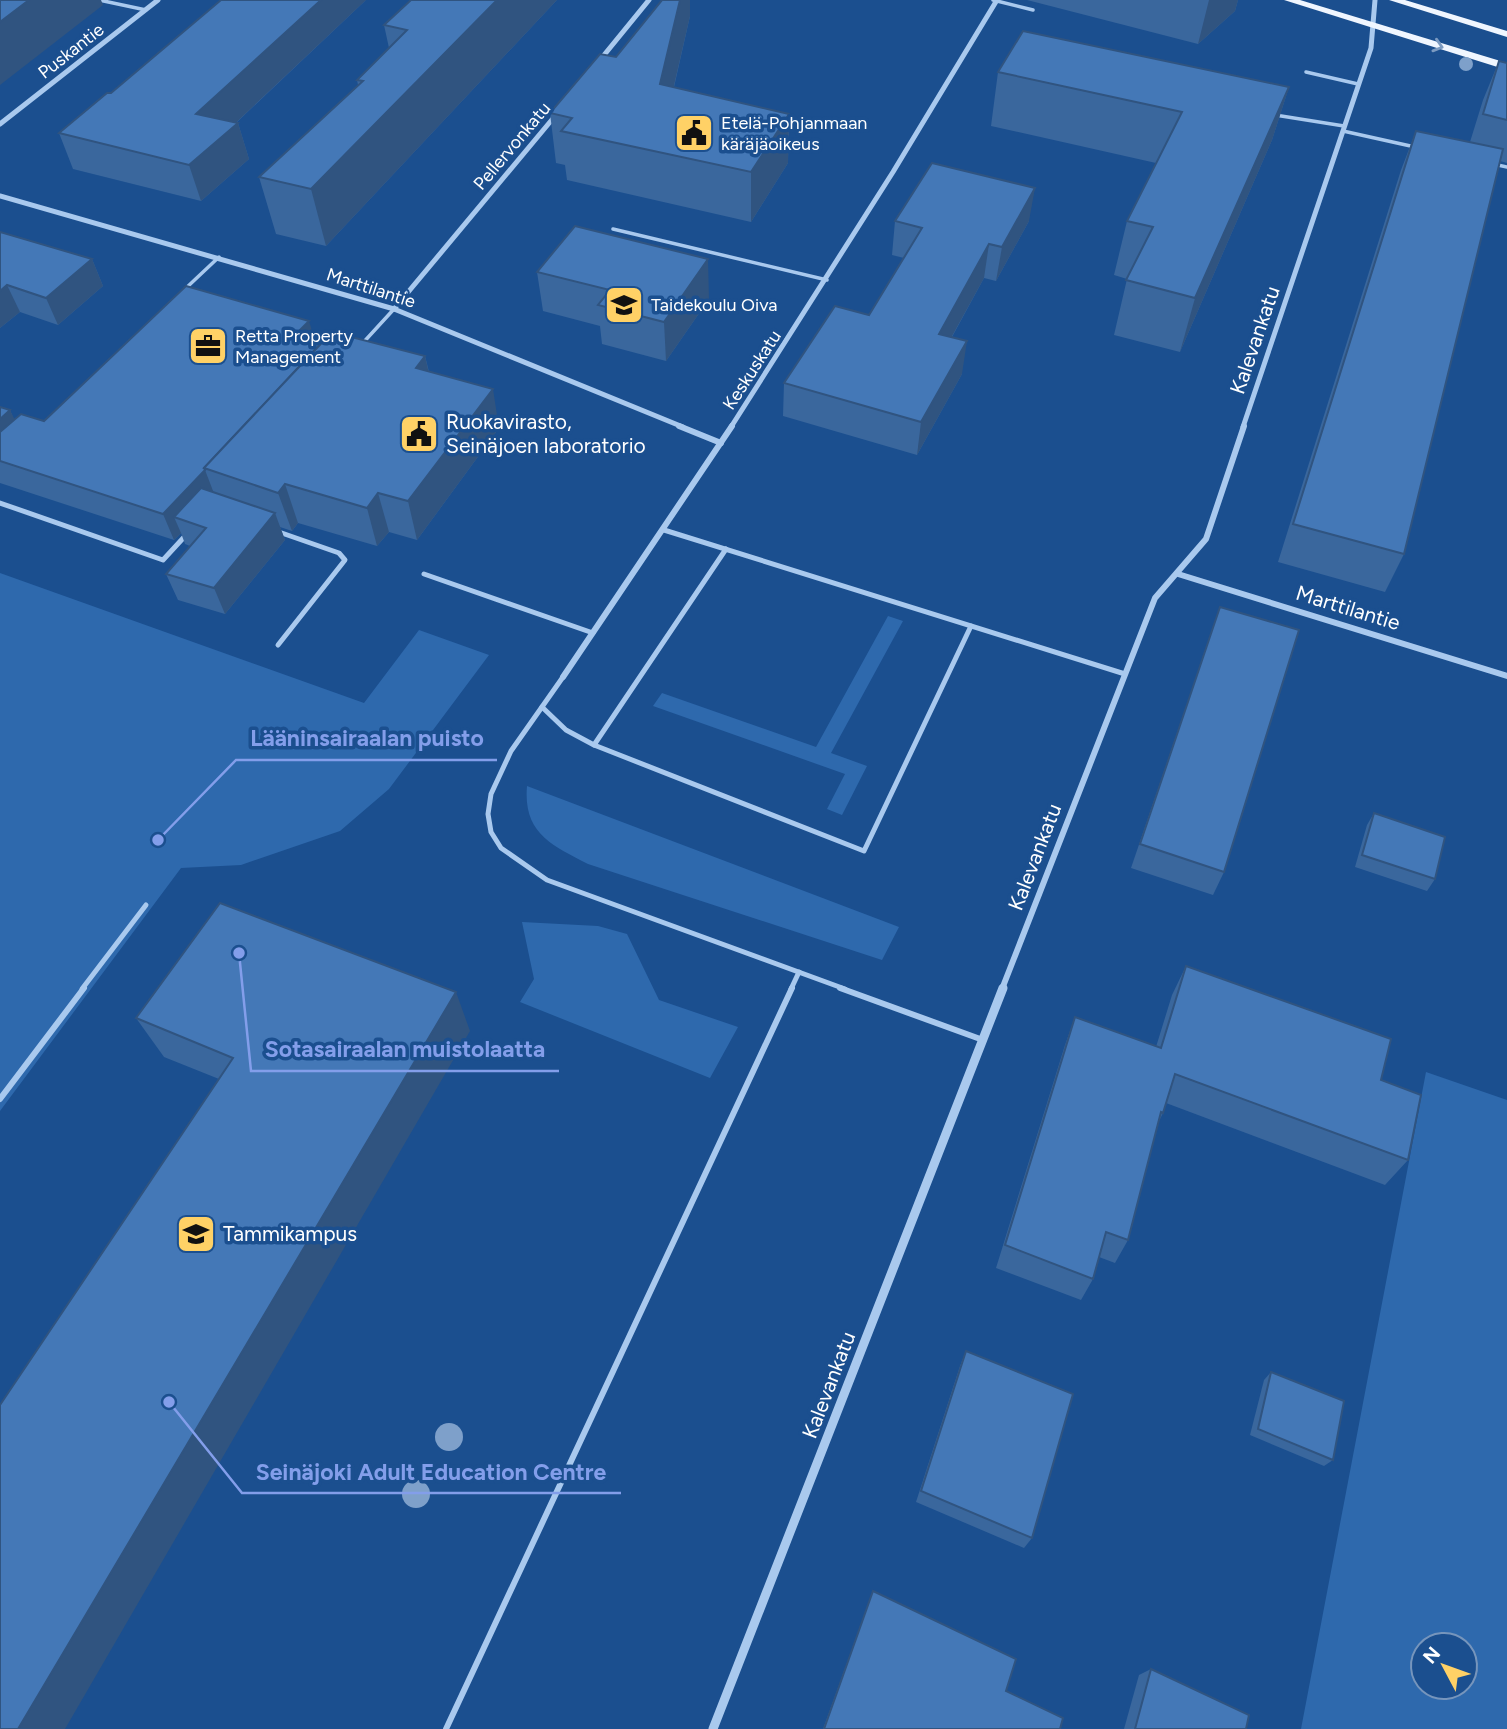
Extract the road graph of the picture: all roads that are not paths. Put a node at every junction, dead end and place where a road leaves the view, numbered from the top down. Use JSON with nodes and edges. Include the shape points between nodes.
{"nodes":[{"id":1,"x":99,"y":0,"type":"edge"},
{"id":2,"x":158,"y":0,"type":"edge"},
{"id":3,"x":649,"y":0,"type":"edge"},
{"id":4,"x":996,"y":0,"type":"edge"},
{"id":5,"x":1289,"y":0,"type":"edge"},
{"id":6,"x":1375,"y":0,"type":"edge"},
{"id":7,"x":1394,"y":0,"type":"edge"},
{"id":8,"x":146,"y":10,"type":"junction"},
{"id":9,"x":1033,"y":10,"type":"dead end"},
{"id":10,"x":1373,"y":26,"type":"junction"},
{"id":11,"x":1507,"y":34,"type":"edge"},
{"id":12,"x":1507,"y":67,"type":"edge"},
{"id":13,"x":592,"y":71,"type":"edge"},
{"id":14,"x":1306,"y":72,"type":"dead end"},
{"id":15,"x":1358,"y":84,"type":"junction"},
{"id":16,"x":559,"y":111,"type":"edge"},
{"id":17,"x":1267,"y":113,"type":"edge"},
{"id":18,"x":0,"y":124,"type":"edge"},
{"id":19,"x":1343,"y":129,"type":"junction"},
{"id":20,"x":1421,"y":148,"type":"edge"},
{"id":21,"x":1482,"y":162,"type":"edge"},
{"id":22,"x":1507,"y":167,"type":"edge"},
{"id":23,"x":0,"y":196,"type":"edge"},
{"id":24,"x":613,"y":229,"type":"dead end"},
{"id":25,"x":219,"y":257,"type":"junction"},
{"id":26,"x":827,"y":280,"type":"junction"},
{"id":27,"x":180,"y":294,"type":"edge"},
{"id":28,"x":394,"y":309,"type":"junction"},
{"id":29,"x":359,"y":348,"type":"edge"},
{"id":30,"x":721,"y":443,"type":"junction"},
{"id":31,"x":0,"y":503,"type":"edge"},
{"id":32,"x":191,"y":529,"type":"edge"},
{"id":33,"x":664,"y":530,"type":"junction"},
{"id":34,"x":275,"y":531,"type":"edge"},
{"id":35,"x":726,"y":549,"type":"junction"},
{"id":36,"x":1178,"y":574,"type":"junction"},
{"id":37,"x":424,"y":575,"type":"dead end"},
{"id":38,"x":971,"y":626,"type":"junction"},
{"id":39,"x":593,"y":633,"type":"junction"},
{"id":40,"x":278,"y":645,"type":"dead end"},
{"id":41,"x":1125,"y":674,"type":"junction"},
{"id":42,"x":1507,"y":676,"type":"edge"},
{"id":43,"x":563,"y":677,"type":"joint"},
{"id":44,"x":542,"y":707,"type":"junction"},
{"id":45,"x":594,"y":745,"type":"junction"},
{"id":46,"x":146,"y":905,"type":"dead end"},
{"id":47,"x":799,"y":972,"type":"junction"},
{"id":48,"x":983,"y":1040,"type":"junction"},
{"id":49,"x":0,"y":1100,"type":"edge"},
{"id":50,"x":446,"y":1729,"type":"edge"},
{"id":51,"x":713,"y":1729,"type":"edge"}],
"edges":[{"from":1,"to":8,"type":"lane"},
{"from":2,"to":8,"type":"street","name":"Puskantie"},
{"from":3,"to":13,"type":"street"},
{"from":4,"to":9,"type":"lane"},
{"from":4,"to":26,"type":"street","name":"Keskuskatu"},
{"from":5,"to":10,"type":"main road"},
{"from":6,"to":10,"type":"street","name":"Kalevankatu"},
{"from":7,"to":11,"type":"main road"},
{"from":8,"to":18,"type":"street","name":"Puskantie"},
{"from":10,"to":12,"type":"main road","one_way":true},
{"from":10,"to":15,"type":"street","name":"Kalevankatu","via":[[1371,48]]},
{"from":14,"to":15,"type":"lane"},
{"from":15,"to":19,"type":"street","name":"Kalevankatu"},
{"from":16,"to":28,"type":"street","name":"Pellervonkatu"},
{"from":17,"to":19,"type":"lane"},
{"from":19,"to":20,"type":"lane"},
{"from":19,"to":36,"type":"street","name":"Kalevankatu","via":[[1206,539]]},
{"from":21,"to":22,"type":"lane"},
{"from":23,"to":25,"type":"street","name":"Marttilantie"},
{"from":24,"to":26,"type":"lane"},
{"from":25,"to":27,"type":"lane"},
{"from":25,"to":28,"type":"street","name":"Marttilantie"},
{"from":26,"to":30,"type":"street","name":"Keskuskatu"},
{"from":28,"to":29,"type":"lane"},
{"from":28,"to":30,"type":"street","name":"Marttilantie"},
{"from":30,"to":33,"type":"street","name":"Keskuskatu"},
{"from":31,"to":32,"type":"lane","via":[[163,560]]},
{"from":33,"to":35,"type":"lane"},
{"from":33,"to":39,"type":"street","name":"Keskuskatu"},
{"from":34,"to":40,"type":"lane","via":[[339,553],[345,560]]},
{"from":35,"to":38,"type":"lane"},
{"from":35,"to":45,"type":"lane"},
{"from":36,"to":41,"type":"street","name":"Kalevankatu","via":[[1154,598]]},
{"from":36,"to":42,"type":"street","name":"Marttilantie"},
{"from":37,"to":39,"type":"lane"},
{"from":38,"to":41,"type":"lane"},
{"from":38,"to":45,"type":"lane","via":[[864,850]]},
{"from":39,"to":43,"type":"street","name":"Keskuskatu"},
{"from":41,"to":48,"type":"street","name":"Kalevankatu"},
{"from":43,"to":44,"type":"lane"},
{"from":44,"to":45,"type":"lane","via":[[566,730]]},
{"from":44,"to":47,"type":"lane","via":[[506,759],[491,791],[487,818],[492,834],[514,861],[547,880]]},
{"from":46,"to":49,"type":"lane"},
{"from":47,"to":48,"type":"lane"},
{"from":47,"to":50,"type":"lane"},
{"from":48,"to":51,"type":"street","name":"Kalevankatu"}]}
